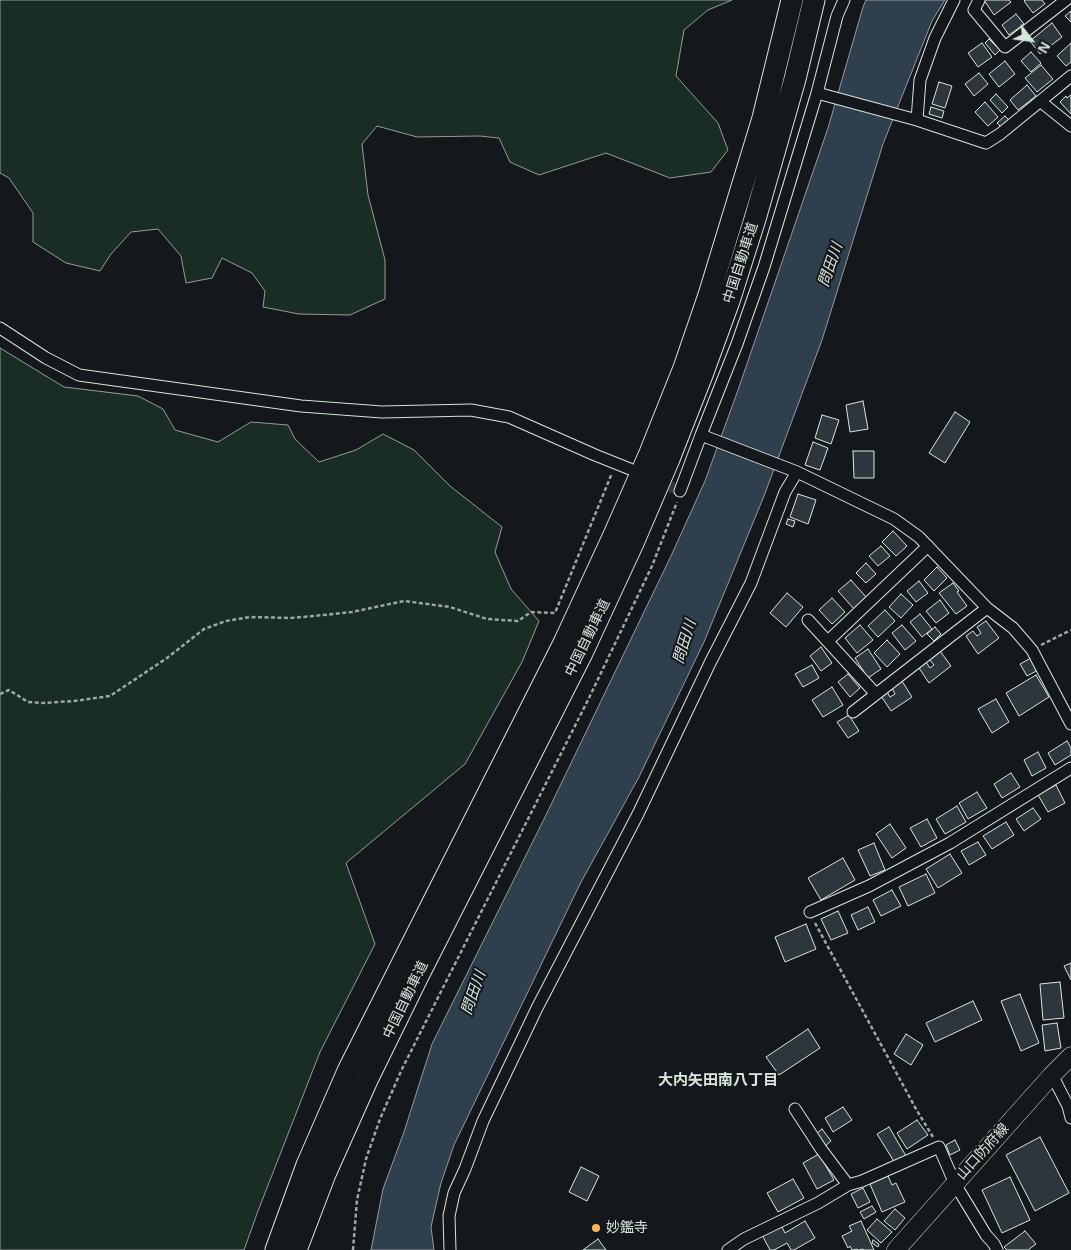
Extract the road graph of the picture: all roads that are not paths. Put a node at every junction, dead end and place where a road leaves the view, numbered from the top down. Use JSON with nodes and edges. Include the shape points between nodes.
{"nodes":[{"id":1,"x":792,"y":0,"type":"edge"},
{"id":2,"x":814,"y":0,"type":"edge"},
{"id":3,"x":844,"y":0,"type":"edge"},
{"id":4,"x":954,"y":0,"type":"edge"},
{"id":5,"x":979,"y":0,"type":"edge"},
{"id":6,"x":1066,"y":0,"type":"edge"},
{"id":7,"x":1071,"y":76,"type":"edge"},
{"id":8,"x":820,"y":94,"type":"junction"},
{"id":9,"x":1040,"y":101,"type":"junction"},
{"id":10,"x":911,"y":119,"type":"junction"},
{"id":11,"x":1071,"y":126,"type":"edge"},
{"id":12,"x":0,"y":328,"type":"edge"},
{"id":13,"x":701,"y":435,"type":"junction"},
{"id":14,"x":630,"y":469,"type":"dead end"},
{"id":15,"x":798,"y":472,"type":"junction"},
{"id":16,"x":680,"y":490,"type":"road end"},
{"id":17,"x":928,"y":546,"type":"junction"},
{"id":18,"x":986,"y":608,"type":"junction"},
{"id":19,"x":808,"y":620,"type":"dead end"},
{"id":20,"x":828,"y":641,"type":"junction"},
{"id":21,"x":876,"y":693,"type":"junction"},
{"id":22,"x":853,"y":712,"type":"dead end"},
{"id":23,"x":1071,"y":724,"type":"edge"},
{"id":24,"x":1071,"y":768,"type":"edge"},
{"id":25,"x":810,"y":912,"type":"road end"},
{"id":26,"x":1071,"y":1056,"type":"edge"},
{"id":27,"x":1052,"y":1075,"type":"junction"},
{"id":28,"x":795,"y":1109,"type":"dead end"},
{"id":29,"x":1071,"y":1118,"type":"edge"},
{"id":30,"x":955,"y":1184,"type":"junction"},
{"id":31,"x":848,"y":1185,"type":"junction"},
{"id":32,"x":276,"y":1250,"type":"edge"},
{"id":33,"x":296,"y":1250,"type":"edge"},
{"id":34,"x":450,"y":1250,"type":"edge"},
{"id":35,"x":728,"y":1250,"type":"edge"},
{"id":36,"x":896,"y":1250,"type":"edge"},
{"id":37,"x":997,"y":1250,"type":"edge"}],
"edges":[{"from":1,"to":32,"type":"highway","name":"中国自動車道","via":[[764,118],[710,295],[650,453],[564,643],[348,1071],[307,1165]]},
{"from":2,"to":33,"type":"highway","name":"中国自動車道","via":[[750,238],[669,459],[577,662],[367,1080],[325,1174]]},
{"from":3,"to":8,"type":"street","via":[[837,16]]},
{"from":4,"to":10,"type":"street","via":[[935,38]]},
{"from":5,"to":6,"type":"street","via":[[974,10],[1005,47]]},
{"from":7,"to":9,"type":"street"},
{"from":8,"to":10,"type":"street"},
{"from":8,"to":13,"type":"street","via":[[764,267]]},
{"from":9,"to":10,"type":"street","via":[[986,143]]},
{"from":9,"to":11,"type":"street"},
{"from":12,"to":14,"type":"street","via":[[79,375],[301,406],[382,412],[471,410],[509,417]]},
{"from":13,"to":15,"type":"street"},
{"from":13,"to":16,"type":"street"},
{"from":15,"to":17,"type":"street","via":[[894,519]]},
{"from":15,"to":34,"type":"street","via":[[785,492],[751,583],[483,1121],[454,1193],[449,1216]]},
{"from":17,"to":18,"type":"street"},
{"from":17,"to":20,"type":"street"},
{"from":18,"to":21,"type":"street"},
{"from":18,"to":23,"type":"street","via":[[1013,628],[1032,650]]},
{"from":19,"to":20,"type":"street"},
{"from":20,"to":21,"type":"street"},
{"from":21,"to":22,"type":"street"},
{"from":24,"to":25,"type":"street","via":[[950,843],[869,886]]},
{"from":26,"to":27,"type":"main road","name":"山口防府線"},
{"from":27,"to":29,"type":"street"},
{"from":27,"to":30,"type":"main road","name":"山口防府線"},
{"from":28,"to":31,"type":"street"},
{"from":30,"to":31,"type":"street","via":[[939,1146]]},
{"from":30,"to":36,"type":"main road","name":"山口防府線"},
{"from":30,"to":37,"type":"street"},
{"from":31,"to":35,"type":"street"}]}
